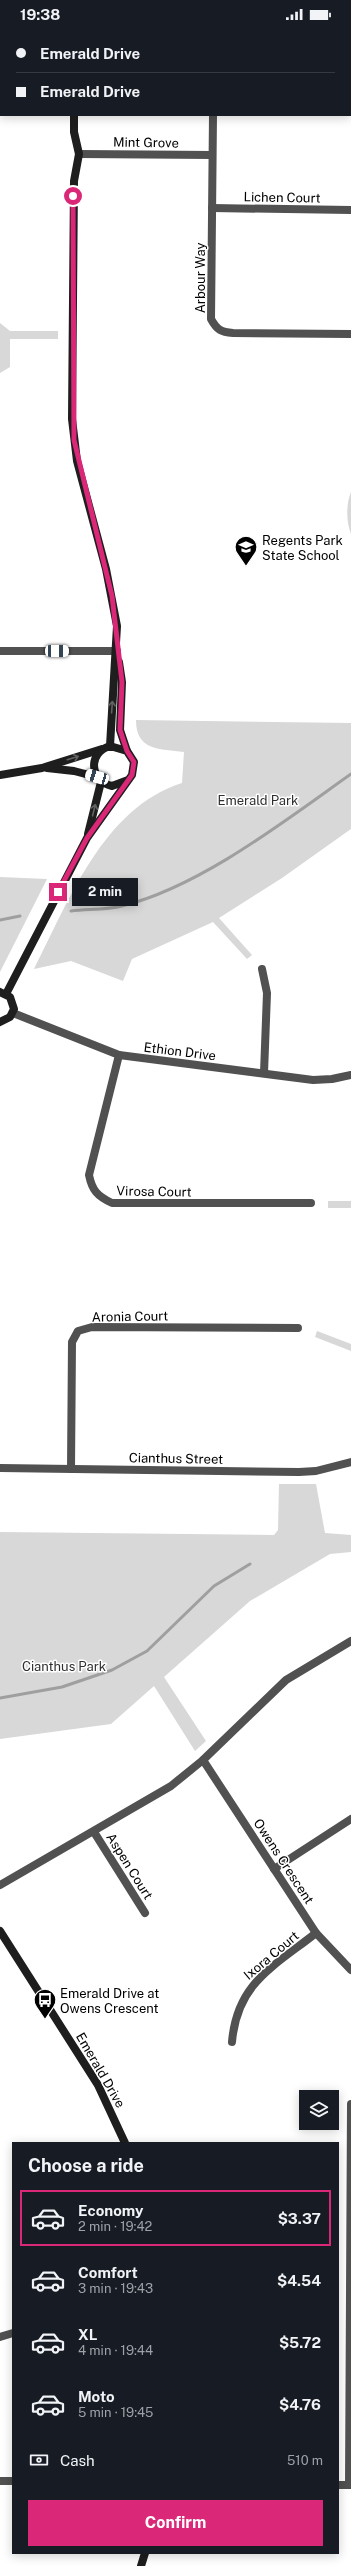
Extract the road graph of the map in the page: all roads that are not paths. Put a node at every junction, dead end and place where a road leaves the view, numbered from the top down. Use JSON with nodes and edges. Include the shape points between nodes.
{"nodes":[{"id":1,"x":74,"y":116,"type":"edge"},
{"id":2,"x":213,"y":116,"type":"edge"},
{"id":3,"x":79,"y":154,"type":"junction"},
{"id":4,"x":212,"y":155,"type":"junction"},
{"id":5,"x":212,"y":208,"type":"junction"},
{"id":6,"x":351,"y":210,"type":"edge"},
{"id":7,"x":351,"y":334,"type":"edge"},
{"id":8,"x":0,"y":651,"type":"edge"},
{"id":9,"x":117,"y":651,"type":"junction"},
{"id":10,"x":107,"y":748,"type":"junction"},
{"id":11,"x":127,"y":751,"type":"junction"},
{"id":12,"x":42,"y":768,"type":"junction"},
{"id":13,"x":0,"y":775,"type":"edge"},
{"id":14,"x":99,"y":780,"type":"junction"},
{"id":15,"x":128,"y":780,"type":"junction"},
{"id":16,"x":87,"y":838,"type":"junction"},
{"id":17,"x":262,"y":969,"type":"dead end"},
{"id":18,"x":3,"y":993,"type":"edge"},
{"id":19,"x":13,"y":1013,"type":"junction"},
{"id":20,"x":0,"y":1022,"type":"edge"},
{"id":21,"x":119,"y":1055,"type":"junction"},
{"id":22,"x":264,"y":1073,"type":"junction"},
{"id":23,"x":351,"y":1075,"type":"edge"},
{"id":24,"x":311,"y":1203,"type":"dead end"},
{"id":25,"x":298,"y":1328,"type":"dead end"},
{"id":26,"x":351,"y":1462,"type":"edge"},
{"id":27,"x":0,"y":1468,"type":"edge"},
{"id":28,"x":71,"y":1468,"type":"junction"},
{"id":29,"x":351,"y":1641,"type":"edge"},
{"id":30,"x":203,"y":1760,"type":"junction"},
{"id":31,"x":351,"y":1819,"type":"edge"},
{"id":32,"x":94,"y":1832,"type":"junction"},
{"id":33,"x":274,"y":1869,"type":"junction"},
{"id":34,"x":0,"y":1885,"type":"edge"},
{"id":35,"x":145,"y":1913,"type":"dead end"},
{"id":36,"x":0,"y":1931,"type":"edge"},
{"id":37,"x":316,"y":1933,"type":"junction"},
{"id":38,"x":351,"y":1970,"type":"edge"},
{"id":39,"x":232,"y":2042,"type":"dead end"},
{"id":40,"x":351,"y":2104,"type":"edge"},
{"id":41,"x":125,"y":2142,"type":"edge"},
{"id":42,"x":12,"y":2333,"type":"edge"},
{"id":43,"x":0,"y":2336,"type":"edge"},
{"id":44,"x":0,"y":2481,"type":"edge"},
{"id":45,"x":12,"y":2481,"type":"edge"},
{"id":46,"x":339,"y":2485,"type":"edge"},
{"id":47,"x":350,"y":2485,"type":"edge"},
{"id":48,"x":145,"y":2554,"type":"edge"},
{"id":49,"x":141,"y":2566,"type":"edge"}],
"edges":[{"from":1,"to":3,"type":"street","via":[[74,132]]},
{"from":2,"to":4,"type":"street","name":"Arbour Way"},
{"from":3,"to":4,"type":"street","name":"Mint Grove"},
{"from":3,"to":9,"type":"street","via":[[74,181],[72,420],[77,461],[112,596],[117,626]]},
{"from":4,"to":5,"type":"street","name":"Arbour Way"},
{"from":5,"to":6,"type":"street","name":"Lichen Court"},
{"from":5,"to":7,"type":"street","name":"Arbour Way","via":[[211,319],[216,328],[221,332],[233,333]]},
{"from":8,"to":9,"type":"street"},
{"from":10,"to":9,"type":"street","one_way":true},
{"from":9,"to":11,"type":"street","via":[[122,682],[120,730]]},
{"from":10,"to":11,"type":"street"},
{"from":12,"to":10,"type":"street","one_way":true},
{"from":10,"to":14,"type":"street","via":[[95,759],[94,772]]},
{"from":11,"to":15,"type":"street","via":[[132,756],[134,769]]},
{"from":12,"to":13,"type":"street"},
{"from":12,"to":14,"type":"street","via":[[74,771]]},
{"from":14,"to":15,"type":"street","via":[[118,786]]},
{"from":16,"to":14,"type":"street","one_way":true},
{"from":15,"to":16,"type":"street"},
{"from":16,"to":18,"type":"street"},
{"from":17,"to":22,"type":"street","via":[[267,993]]},
{"from":18,"to":19,"type":"street","via":[[14,1004]]},
{"from":19,"to":20,"type":"street","via":[[7,1020]]},
{"from":19,"to":21,"type":"street","name":"Ethion Drive"},
{"from":21,"to":22,"type":"street","name":"Ethion Drive"},
{"from":21,"to":24,"type":"street","name":"Virosa Court","via":[[89,1175],[92,1188],[100,1197],[112,1203]]},
{"from":22,"to":23,"type":"street","name":"Ethion Drive","via":[[313,1080]]},
{"from":25,"to":28,"type":"street","name":"Aronia Court","via":[[92,1327],[78,1331],[72,1342]]},
{"from":26,"to":28,"type":"street","name":"Cianthus Street","via":[[338,1467],[304,1471]]},
{"from":27,"to":28,"type":"street","name":"Cianthus Street"},
{"from":29,"to":30,"type":"street","via":[[286,1680]]},
{"from":30,"to":32,"type":"street","via":[[171,1786]]},
{"from":30,"to":33,"type":"street","name":"Owens Crescent"},
{"from":31,"to":33,"type":"street"},
{"from":32,"to":34,"type":"street"},
{"from":32,"to":35,"type":"street","name":"Aspen Court"},
{"from":33,"to":37,"type":"street","name":"Owens Crescent"},
{"from":36,"to":41,"type":"street","name":"Emerald Drive","via":[[98,2085]]},
{"from":37,"to":38,"type":"street","name":"Owens Crescent"},
{"from":37,"to":39,"type":"street","name":"Ixora Court","via":[[259,1978],[247,1991],[234,2023]]},
{"from":40,"to":47,"type":"street"},
{"from":42,"to":43,"type":"street"},
{"from":44,"to":45,"type":"street"},
{"from":46,"to":47,"type":"street"},
{"from":48,"to":49,"type":"street"}]}
